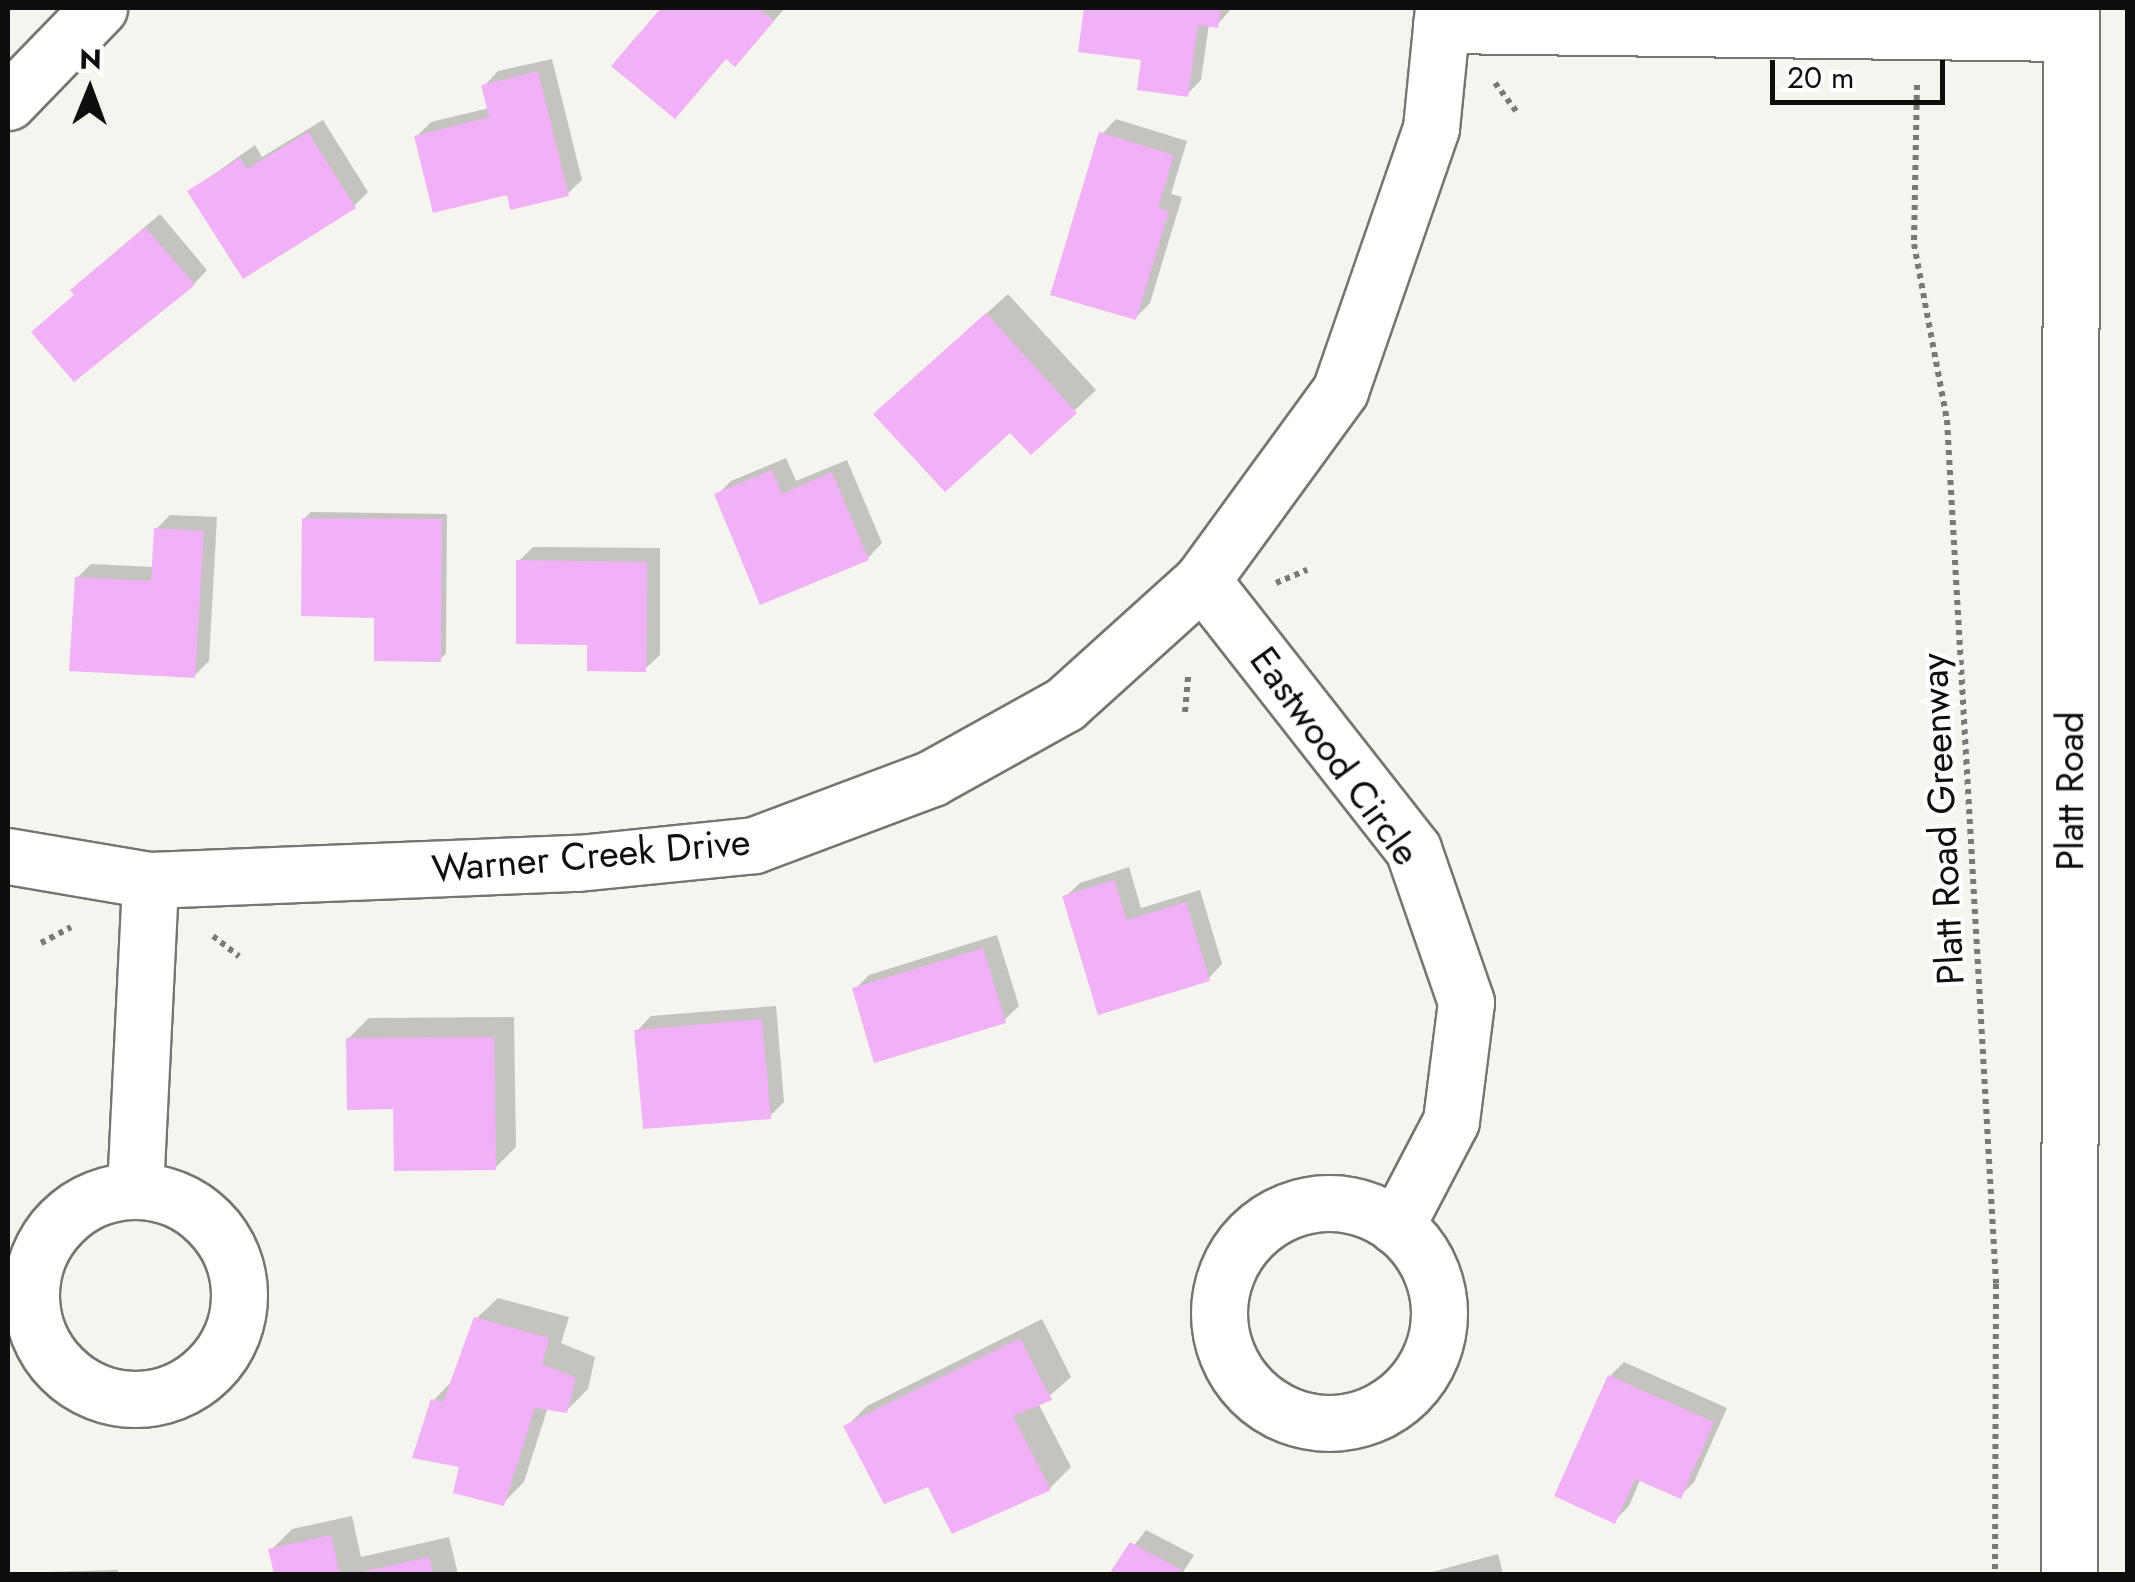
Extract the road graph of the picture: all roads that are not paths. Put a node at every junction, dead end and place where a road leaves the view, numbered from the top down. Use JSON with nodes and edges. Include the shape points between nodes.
{"nodes":[{"id":1,"x":98,"y":8,"type":"edge"},
{"id":2,"x":1442,"y":16,"type":"edge"},
{"id":3,"x":2071,"y":20,"type":"edge"},
{"id":4,"x":8,"y":102,"type":"edge"},
{"id":5,"x":1202,"y":580,"type":"junction"},
{"id":6,"x":8,"y":856,"type":"edge"},
{"id":7,"x":150,"y":880,"type":"junction"},
{"id":8,"x":135,"y":1190,"type":"dead end"},
{"id":9,"x":1396,"y":1226,"type":"junction"},
{"id":10,"x":2070,"y":1574,"type":"edge"}],
"edges":[{"from":1,"to":4,"type":"street"},
{"from":2,"to":3,"type":"street","name":"Warner Creek Drive"},
{"from":2,"to":5,"type":"street","name":"Warner Creek Drive","via":[[1431,128],[1340,391]]},
{"from":3,"to":10,"type":"street","name":"Platt Road"},
{"from":5,"to":7,"type":"street","name":"Warner Creek Drive","via":[[1065,704],[932,778],[754,846],[578,862]]},
{"from":5,"to":9,"type":"street","name":"Eastwood Circle","via":[[1413,849],[1466,1002],[1451,1121]]},
{"from":6,"to":7,"type":"street","name":"Warner Creek Drive"},
{"from":7,"to":8,"type":"street"},
{"from":9,"to":9,"type":"street","via":[[1348,1204],[1314,1204],[1280,1214],[1252,1234],[1230,1262],[1219,1330],[1232,1366],[1256,1397],[1288,1416],[1326,1424],[1364,1419],[1398,1401],[1424,1372],[1438,1337],[1440,1298],[1430,1266]]}]}
